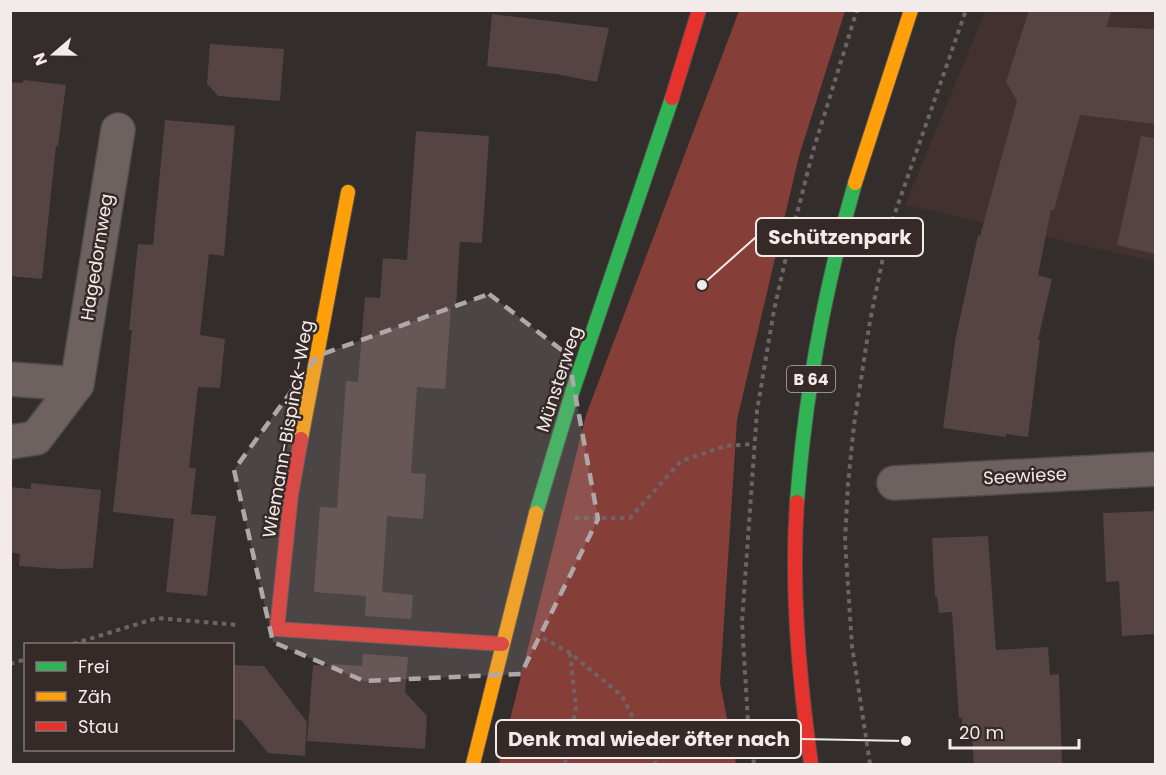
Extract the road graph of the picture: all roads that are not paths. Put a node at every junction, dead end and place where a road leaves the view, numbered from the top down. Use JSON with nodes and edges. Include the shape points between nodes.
{"nodes":[{"id":1,"x":699,"y":10,"type":"edge"},
{"id":2,"x":911,"y":10,"type":"edge"},
{"id":3,"x":118,"y":129,"type":"dead end"},
{"id":4,"x":348,"y":192,"type":"dead end"},
{"id":5,"x":10,"y":379,"type":"edge"},
{"id":6,"x":77,"y":384,"type":"junction"},
{"id":7,"x":10,"y":442,"type":"edge"},
{"id":8,"x":1155,"y":469,"type":"edge"},
{"id":9,"x":894,"y":483,"type":"dead end"},
{"id":10,"x":502,"y":644,"type":"junction"},
{"id":11,"x":472,"y":765,"type":"edge"},
{"id":12,"x":811,"y":765,"type":"edge"}],
"edges":[{"from":1,"to":10,"type":"street","name":"Münsterweg","via":[[573,390]]},
{"from":2,"to":12,"type":"street","number":"B 64","via":[[879,104],[838,248],[807,413],[796,517],[796,570],[799,660]]},
{"from":3,"to":6,"type":"street","name":"Hagedornweg"},
{"from":4,"to":10,"type":"street","name":"Wiemann-Bispinck-Weg","via":[[291,495],[277,629]]},
{"from":5,"to":6,"type":"street"},
{"from":6,"to":7,"type":"street","name":"Hagedornweg","via":[[36,438]]},
{"from":8,"to":9,"type":"street","name":"Seewiese"},
{"from":10,"to":11,"type":"street","name":"Münsterweg"}]}
